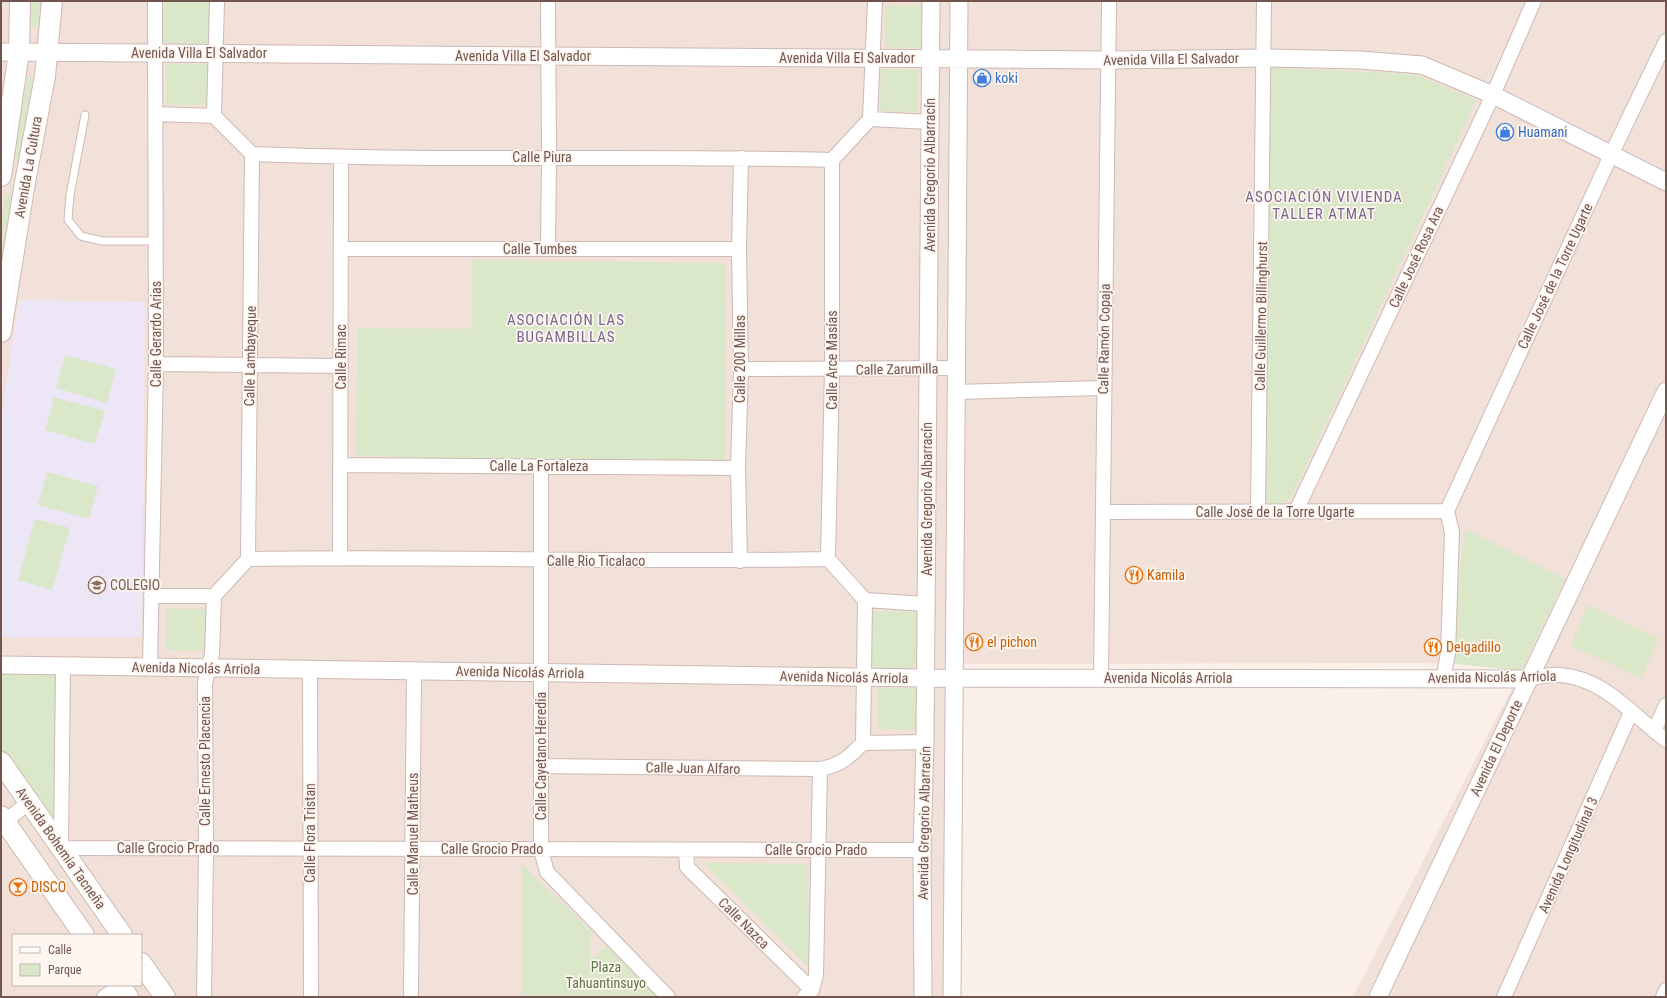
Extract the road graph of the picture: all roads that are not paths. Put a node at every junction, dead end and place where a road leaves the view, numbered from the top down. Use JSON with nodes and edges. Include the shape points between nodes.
{"nodes":[{"id":1,"x":20,"y":1,"type":"edge"},
{"id":2,"x":52,"y":1,"type":"edge"},
{"id":3,"x":155,"y":1,"type":"edge"},
{"id":4,"x":217,"y":1,"type":"edge"},
{"id":5,"x":548,"y":1,"type":"edge"},
{"id":6,"x":876,"y":1,"type":"edge"},
{"id":7,"x":931,"y":1,"type":"edge"},
{"id":8,"x":959,"y":1,"type":"edge"},
{"id":9,"x":1109,"y":1,"type":"edge"},
{"id":10,"x":1264,"y":1,"type":"edge"},
{"id":11,"x":1534,"y":1,"type":"edge"},
{"id":12,"x":1666,"y":41,"type":"edge"},
{"id":13,"x":10,"y":52,"type":"edge"},
{"id":14,"x":47,"y":52,"type":"junction"},
{"id":15,"x":155,"y":53,"type":"junction"},
{"id":16,"x":216,"y":53,"type":"junction"},
{"id":17,"x":549,"y":56,"type":"junction"},
{"id":18,"x":873,"y":58,"type":"junction"},
{"id":19,"x":1265,"y":58,"type":"junction"},
{"id":20,"x":931,"y":59,"type":"junction"},
{"id":21,"x":959,"y":59,"type":"junction"},
{"id":22,"x":1109,"y":60,"type":"junction"},
{"id":23,"x":1493,"y":95,"type":"junction"},
{"id":24,"x":156,"y":114,"type":"junction"},
{"id":25,"x":85,"y":115,"type":"dead end"},
{"id":26,"x":214,"y":116,"type":"junction"},
{"id":27,"x":870,"y":119,"type":"junction"},
{"id":28,"x":930,"y":122,"type":"junction"},
{"id":29,"x":252,"y":154,"type":"junction"},
{"id":30,"x":1611,"y":155,"type":"junction"},
{"id":31,"x":549,"y":157,"type":"junction"},
{"id":32,"x":341,"y":158,"type":"junction"},
{"id":33,"x":741,"y":158,"type":"junction"},
{"id":34,"x":832,"y":160,"type":"junction"},
{"id":35,"x":1,"y":176,"type":"edge"},
{"id":36,"x":1666,"y":182,"type":"edge"},
{"id":37,"x":1,"y":183,"type":"edge"},
{"id":38,"x":24,"y":188,"type":"junction"},
{"id":39,"x":156,"y":241,"type":"junction"},
{"id":40,"x":341,"y":249,"type":"junction"},
{"id":41,"x":548,"y":249,"type":"junction"},
{"id":42,"x":740,"y":249,"type":"junction"},
{"id":43,"x":1,"y":332,"type":"edge"},
{"id":44,"x":156,"y":364,"type":"junction"},
{"id":45,"x":250,"y":365,"type":"junction"},
{"id":46,"x":341,"y":366,"type":"junction"},
{"id":47,"x":956,"y":368,"type":"junction"},
{"id":48,"x":741,"y":369,"type":"junction"},
{"id":49,"x":928,"y":369,"type":"junction"},
{"id":50,"x":832,"y":370,"type":"junction"},
{"id":51,"x":1103,"y":388,"type":"junction"},
{"id":52,"x":1666,"y":391,"type":"edge"},
{"id":53,"x":956,"y":392,"type":"junction"},
{"id":54,"x":340,"y":465,"type":"junction"},
{"id":55,"x":541,"y":466,"type":"junction"},
{"id":56,"x":738,"y":468,"type":"junction"},
{"id":57,"x":1258,"y":511,"type":"junction"},
{"id":58,"x":1296,"y":511,"type":"junction"},
{"id":59,"x":1447,"y":511,"type":"junction"},
{"id":60,"x":1103,"y":512,"type":"junction"},
{"id":61,"x":340,"y":557,"type":"junction"},
{"id":62,"x":248,"y":559,"type":"junction"},
{"id":63,"x":828,"y":559,"type":"junction"},
{"id":64,"x":541,"y":561,"type":"junction"},
{"id":65,"x":740,"y":561,"type":"junction"},
{"id":66,"x":151,"y":596,"type":"junction"},
{"id":67,"x":214,"y":596,"type":"junction"},
{"id":68,"x":866,"y":600,"type":"junction"},
{"id":69,"x":926,"y":604,"type":"junction"},
{"id":70,"x":1,"y":665,"type":"edge"},
{"id":71,"x":63,"y":666,"type":"junction"},
{"id":72,"x":150,"y":668,"type":"junction"},
{"id":73,"x":208,"y":668,"type":"junction"},
{"id":74,"x":310,"y":670,"type":"junction"},
{"id":75,"x":414,"y":671,"type":"junction"},
{"id":76,"x":541,"y":673,"type":"junction"},
{"id":77,"x":865,"y":677,"type":"junction"},
{"id":78,"x":954,"y":677,"type":"junction"},
{"id":79,"x":926,"y":678,"type":"junction"},
{"id":80,"x":1102,"y":678,"type":"junction"},
{"id":81,"x":1443,"y":679,"type":"junction"},
{"id":82,"x":1529,"y":679,"type":"junction"},
{"id":83,"x":1666,"y":705,"type":"edge"},
{"id":84,"x":1631,"y":712,"type":"junction"},
{"id":85,"x":1654,"y":731,"type":"junction"},
{"id":86,"x":1666,"y":740,"type":"edge"},
{"id":87,"x":863,"y":742,"type":"junction"},
{"id":88,"x":925,"y":742,"type":"junction"},
{"id":89,"x":1,"y":762,"type":"edge"},
{"id":90,"x":541,"y":766,"type":"junction"},
{"id":91,"x":820,"y":769,"type":"junction"},
{"id":92,"x":29,"y":802,"type":"junction"},
{"id":93,"x":2,"y":821,"type":"edge"},
{"id":94,"x":61,"y":848,"type":"junction"},
{"id":95,"x":206,"y":848,"type":"junction"},
{"id":96,"x":310,"y":849,"type":"junction"},
{"id":97,"x":413,"y":849,"type":"junction"},
{"id":98,"x":540,"y":850,"type":"junction"},
{"id":99,"x":686,"y":850,"type":"junction"},
{"id":100,"x":818,"y":850,"type":"junction"},
{"id":101,"x":922,"y":850,"type":"junction"},
{"id":102,"x":83,"y":934,"type":"edge"},
{"id":103,"x":121,"y":934,"type":"edge"},
{"id":104,"x":142,"y":964,"type":"edge"},
{"id":105,"x":122,"y":989,"type":"edge"},
{"id":106,"x":1666,"y":990,"type":"edge"},
{"id":107,"x":808,"y":994,"type":"edge"},
{"id":108,"x":104,"y":997,"type":"edge"},
{"id":109,"x":165,"y":997,"type":"edge"},
{"id":110,"x":204,"y":997,"type":"edge"},
{"id":111,"x":311,"y":997,"type":"edge"},
{"id":112,"x":411,"y":997,"type":"edge"},
{"id":113,"x":668,"y":997,"type":"edge"},
{"id":114,"x":924,"y":997,"type":"edge"},
{"id":115,"x":952,"y":997,"type":"edge"},
{"id":116,"x":1378,"y":997,"type":"edge"},
{"id":117,"x":1504,"y":997,"type":"edge"},
{"id":118,"x":1663,"y":997,"type":"edge"}],
"edges":[{"from":1,"to":13,"type":"main road","name":"Avenida La Cultura"},
{"from":2,"to":14,"type":"main road","name":"Avenida La Cultura"},
{"from":3,"to":15,"type":"street","name":"Calle Gerardo Arias"},
{"from":4,"to":16,"type":"street"},
{"from":5,"to":17,"type":"street"},
{"from":6,"to":18,"type":"street"},
{"from":7,"to":20,"type":"street","name":"Avenida Gregorio Albarracín"},
{"from":8,"to":21,"type":"street","name":"Avenida Gregorio Albarracín"},
{"from":9,"to":22,"type":"street","name":"Calle Ramón Copaja"},
{"from":10,"to":19,"type":"street","name":"Calle Guillermo Billinghurst"},
{"from":11,"to":23,"type":"street","name":"Calle José Rosa Ara"},
{"from":12,"to":30,"type":"street","name":"Calle José de la Torre Ugarte"},
{"from":13,"to":14,"type":"street","name":"Avenida Villa El Salvador"},
{"from":13,"to":35,"type":"main road","name":"Avenida La Cultura"},
{"from":14,"to":15,"type":"street","name":"Avenida Villa El Salvador"},
{"from":14,"to":38,"type":"main road","name":"Avenida La Cultura"},
{"from":15,"to":16,"type":"street","name":"Avenida Villa El Salvador"},
{"from":15,"to":24,"type":"street","name":"Calle Gerardo Arias"},
{"from":16,"to":17,"type":"street","name":"Avenida Villa El Salvador"},
{"from":16,"to":26,"type":"street"},
{"from":17,"to":18,"type":"street","name":"Avenida Villa El Salvador"},
{"from":17,"to":31,"type":"street"},
{"from":18,"to":20,"type":"street","name":"Avenida Villa El Salvador"},
{"from":18,"to":27,"type":"street"},
{"from":19,"to":22,"type":"street","name":"Avenida Villa El Salvador"},
{"from":19,"to":23,"type":"street","name":"Avenida Villa El Salvador","via":[[1360,60],[1422,65]]},
{"from":19,"to":57,"type":"street","name":"Calle Guillermo Billinghurst"},
{"from":20,"to":21,"type":"street","name":"Avenida Villa El Salvador"},
{"from":20,"to":28,"type":"street","name":"Avenida Gregorio Albarracín"},
{"from":21,"to":22,"type":"street","name":"Avenida Villa El Salvador"},
{"from":21,"to":47,"type":"street","name":"Avenida Gregorio Albarracín"},
{"from":22,"to":51,"type":"street","name":"Calle Ramón Copaja"},
{"from":23,"to":30,"type":"street","name":"Avenida Villa El Salvador"},
{"from":23,"to":58,"type":"street","name":"Calle José Rosa Ara"},
{"from":24,"to":26,"type":"street"},
{"from":24,"to":39,"type":"street","name":"Calle Gerardo Arias"},
{"from":25,"to":39,"type":"lane","via":[[70,195],[68,220],[81,236],[102,241]]},
{"from":26,"to":29,"type":"street"},
{"from":27,"to":28,"type":"street"},
{"from":27,"to":34,"type":"street"},
{"from":28,"to":49,"type":"street","name":"Avenida Gregorio Albarracín"},
{"from":29,"to":32,"type":"street","name":"Calle Piura"},
{"from":29,"to":45,"type":"street","name":"Calle Lambayeque"},
{"from":30,"to":36,"type":"street","name":"Avenida Villa El Salvador"},
{"from":30,"to":59,"type":"street","name":"Calle José de la Torre Ugarte"},
{"from":31,"to":32,"type":"street","name":"Calle Piura"},
{"from":31,"to":33,"type":"street","name":"Calle Piura"},
{"from":31,"to":41,"type":"street"},
{"from":32,"to":40,"type":"street","name":"Calle Rimac"},
{"from":33,"to":34,"type":"street","name":"Calle Piura"},
{"from":33,"to":42,"type":"street","name":"Calle 200 Millas"},
{"from":34,"to":50,"type":"street","name":"Calle Arce Masías"},
{"from":37,"to":38,"type":"main road"},
{"from":38,"to":43,"type":"main road","name":"Avenida La Cultura"},
{"from":39,"to":44,"type":"street","name":"Calle Gerardo Arias"},
{"from":40,"to":41,"type":"street","name":"Calle Tumbes"},
{"from":40,"to":46,"type":"street","name":"Calle Rimac"},
{"from":41,"to":42,"type":"street","name":"Calle Tumbes"},
{"from":42,"to":48,"type":"street","name":"Calle 200 Millas"},
{"from":44,"to":45,"type":"street"},
{"from":44,"to":66,"type":"street","name":"Calle Gerardo Arias"},
{"from":45,"to":46,"type":"street"},
{"from":45,"to":62,"type":"street","name":"Calle Lambayeque"},
{"from":46,"to":54,"type":"street","name":"Calle Rimac"},
{"from":47,"to":49,"type":"street","name":"Calle Zarumilla"},
{"from":47,"to":53,"type":"street","name":"Avenida Gregorio Albarracín"},
{"from":48,"to":50,"type":"street","name":"Calle Zarumilla"},
{"from":48,"to":56,"type":"street","name":"Calle 200 Millas"},
{"from":49,"to":50,"type":"street","name":"Calle Zarumilla"},
{"from":49,"to":69,"type":"street","name":"Avenida Gregorio Albarracín"},
{"from":50,"to":63,"type":"street","name":"Calle Arce Masías"},
{"from":51,"to":53,"type":"street"},
{"from":51,"to":60,"type":"street","name":"Calle Ramón Copaja"},
{"from":52,"to":82,"type":"street","name":"Avenida El Deporte"},
{"from":53,"to":78,"type":"street","name":"Avenida Gregorio Albarracín"},
{"from":54,"to":55,"type":"street","name":"Calle La Fortaleza"},
{"from":54,"to":61,"type":"street","name":"Calle Rimac"},
{"from":55,"to":56,"type":"street","name":"Calle La Fortaleza"},
{"from":55,"to":64,"type":"street","name":"Calle Cayetano Heredia"},
{"from":56,"to":65,"type":"street","name":"Calle 200 Millas"},
{"from":57,"to":58,"type":"street","name":"Calle José de la Torre Ugarte"},
{"from":57,"to":60,"type":"street","name":"Calle José de la Torre Ugarte"},
{"from":58,"to":59,"type":"street","name":"Calle José de la Torre Ugarte"},
{"from":59,"to":81,"type":"street","via":[[1452,532],[1448,653]]},
{"from":60,"to":80,"type":"street","name":"Calle Ramón Copaja"},
{"from":61,"to":62,"type":"street","name":"Calle Rio Ticalaco"},
{"from":61,"to":64,"type":"street","name":"Calle Rio Ticalaco"},
{"from":62,"to":67,"type":"street"},
{"from":63,"to":65,"type":"street","name":"Calle Rio Ticalaco"},
{"from":63,"to":68,"type":"street"},
{"from":64,"to":65,"type":"street","name":"Calle Rio Ticalaco"},
{"from":64,"to":76,"type":"street","name":"Calle Cayetano Heredia"},
{"from":66,"to":67,"type":"street"},
{"from":66,"to":72,"type":"street","name":"Calle Gerardo Arias"},
{"from":67,"to":73,"type":"street","name":"Calle Ernesto Placencia","via":[[212,654]]},
{"from":68,"to":69,"type":"street"},
{"from":68,"to":77,"type":"street"},
{"from":69,"to":79,"type":"street","name":"Avenida Gregorio Albarracín"},
{"from":70,"to":71,"type":"street","name":"Avenida Nicolás Arriola"},
{"from":71,"to":72,"type":"street","name":"Avenida Nicolás Arriola"},
{"from":71,"to":94,"type":"street"},
{"from":72,"to":73,"type":"street","name":"Avenida Nicolás Arriola"},
{"from":73,"to":74,"type":"street","name":"Avenida Nicolás Arriola"},
{"from":73,"to":95,"type":"street","name":"Calle Ernesto Placencia","via":[[205,683]]},
{"from":74,"to":75,"type":"street","name":"Avenida Nicolás Arriola"},
{"from":74,"to":96,"type":"street","name":"Calle Flora Tristan"},
{"from":75,"to":76,"type":"street","name":"Avenida Nicolás Arriola"},
{"from":75,"to":97,"type":"street","name":"Calle Manuel Matheus"},
{"from":76,"to":77,"type":"street","name":"Avenida Nicolás Arriola"},
{"from":76,"to":90,"type":"street","name":"Calle Cayetano Heredia"},
{"from":77,"to":79,"type":"street","name":"Avenida Nicolás Arriola"},
{"from":77,"to":87,"type":"street"},
{"from":78,"to":79,"type":"street","name":"Avenida Nicolás Arriola"},
{"from":78,"to":80,"type":"street","name":"Avenida Nicolás Arriola"},
{"from":78,"to":115,"type":"street","name":"Avenida Gregorio Albarracín"},
{"from":79,"to":88,"type":"street","name":"Avenida Gregorio Albarracín"},
{"from":80,"to":81,"type":"street","name":"Avenida Nicolás Arriola"},
{"from":81,"to":82,"type":"street","name":"Avenida Nicolás Arriola"},
{"from":82,"to":84,"type":"street","name":"Avenida Nicolás Arriola","via":[[1558,675],[1588,682],[1614,696]]},
{"from":82,"to":116,"type":"street","name":"Avenida El Deporte"},
{"from":83,"to":85,"type":"street"},
{"from":84,"to":85,"type":"street","name":"Avenida Nicolás Arriola"},
{"from":84,"to":117,"type":"street","name":"Avenida Longitudinal 3"},
{"from":85,"to":86,"type":"street","name":"Avenida Nicolás Arriola"},
{"from":87,"to":88,"type":"street"},
{"from":87,"to":91,"type":"street","name":"Calle Juan Alfaro","via":[[845,761]]},
{"from":88,"to":101,"type":"street","name":"Avenida Gregorio Albarracín"},
{"from":89,"to":92,"type":"main road","name":"Avenida Bohemia Tacneña"},
{"from":90,"to":91,"type":"street","name":"Calle Juan Alfaro"},
{"from":90,"to":98,"type":"street","name":"Calle Cayetano Heredia"},
{"from":91,"to":100,"type":"street"},
{"from":92,"to":93,"type":"street"},
{"from":92,"to":94,"type":"main road","name":"Avenida Bohemia Tacneña"},
{"from":93,"to":102,"type":"main road"},
{"from":94,"to":95,"type":"street","name":"Calle Grocio Prado"},
{"from":94,"to":103,"type":"main road","name":"Avenida Bohemia Tacneña"},
{"from":95,"to":96,"type":"street","name":"Calle Grocio Prado"},
{"from":95,"to":110,"type":"street","name":"Calle Ernesto Placencia"},
{"from":96,"to":97,"type":"street","name":"Calle Grocio Prado"},
{"from":96,"to":111,"type":"street","name":"Calle Flora Tristan"},
{"from":97,"to":98,"type":"street","name":"Calle Grocio Prado"},
{"from":97,"to":112,"type":"street","name":"Calle Manuel Matheus"},
{"from":98,"to":99,"type":"street","name":"Calle Grocio Prado"},
{"from":98,"to":113,"type":"street","name":"Calle Cayetano Heredia","via":[[547,872]]},
{"from":99,"to":100,"type":"street","name":"Calle Grocio Prado"},
{"from":99,"to":107,"type":"street","name":"Calle Nazca","via":[[687,867]]},
{"from":100,"to":101,"type":"street","name":"Calle Grocio Prado"},
{"from":100,"to":107,"type":"street","via":[[816,975]]},
{"from":101,"to":114,"type":"street","name":"Avenida Gregorio Albarracín"},
{"from":104,"to":109,"type":"main road"},
{"from":105,"to":108,"type":"street"},
{"from":106,"to":118,"type":"street"}]}
